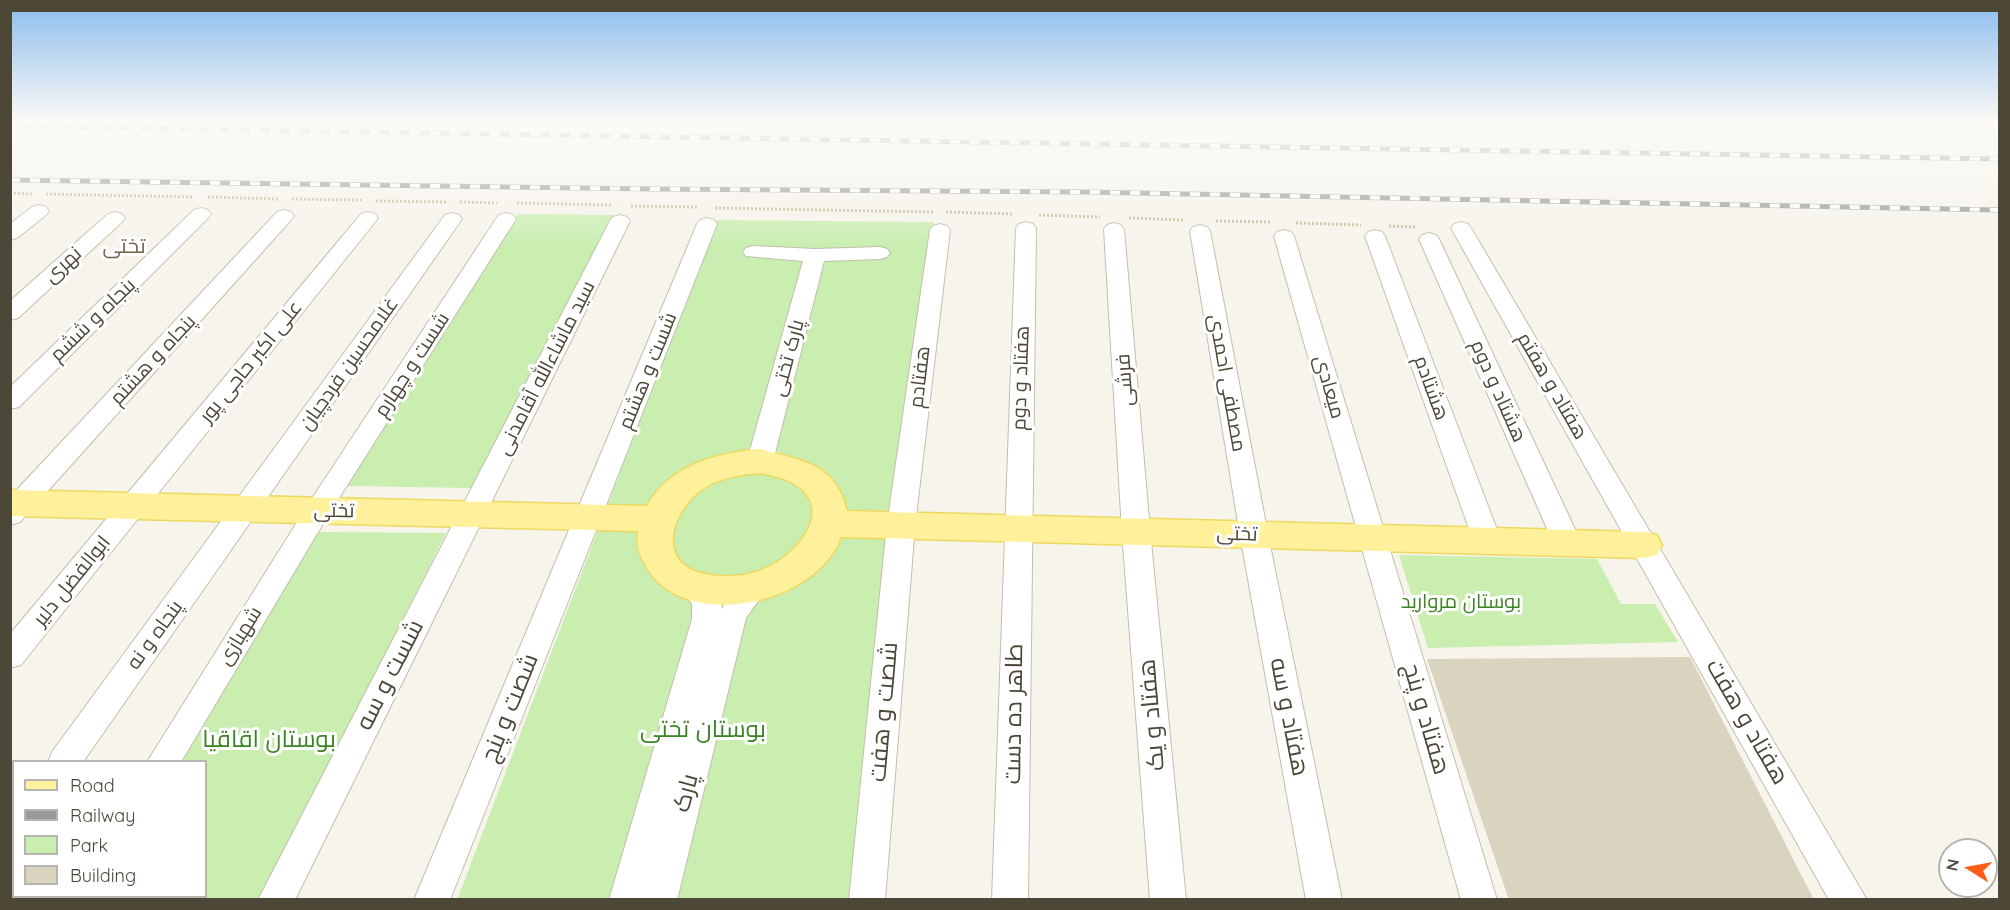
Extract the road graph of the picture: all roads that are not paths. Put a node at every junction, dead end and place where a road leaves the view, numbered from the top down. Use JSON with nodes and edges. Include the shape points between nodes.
{"nodes":[{"id":1,"x":40,"y":200,"type":"road end"},
{"id":2,"x":202,"y":203,"type":"road end"},
{"id":3,"x":622,"y":211,"type":"road end"},
{"id":4,"x":708,"y":213,"type":"road end"},
{"id":5,"x":284,"y":216,"type":"dead end"},
{"id":6,"x":115,"y":218,"type":"dead end"},
{"id":7,"x":368,"y":218,"type":"dead end"},
{"id":8,"x":452,"y":219,"type":"dead end"},
{"id":9,"x":506,"y":219,"type":"dead end"},
{"id":10,"x":1026,"y":219,"type":"road end"},
{"id":11,"x":1114,"y":221,"type":"road end"},
{"id":12,"x":1199,"y":224,"type":"road end"},
{"id":13,"x":1286,"y":227,"type":"road end"},
{"id":14,"x":1461,"y":228,"type":"dead end"},
{"id":15,"x":1376,"y":229,"type":"road end"},
{"id":16,"x":940,"y":230,"type":"dead end"},
{"id":17,"x":1422,"y":233,"type":"road end"},
{"id":18,"x":10,"y":234,"type":"edge"},
{"id":19,"x":753,"y":252,"type":"dead end"},
{"id":20,"x":880,"y":253,"type":"dead end"},
{"id":21,"x":815,"y":255,"type":"junction"},
{"id":22,"x":10,"y":313,"type":"edge"},
{"id":23,"x":10,"y":401,"type":"edge"},
{"id":24,"x":760,"y":461,"type":"junction"},
{"id":25,"x":133,"y":506,"type":"junction"},
{"id":26,"x":14,"y":507,"type":"edge"},
{"id":27,"x":246,"y":508,"type":"junction"},
{"id":28,"x":318,"y":510,"type":"junction"},
{"id":29,"x":471,"y":514,"type":"junction"},
{"id":30,"x":588,"y":518,"type":"junction"},
{"id":31,"x":657,"y":519,"type":"junction"},
{"id":32,"x":830,"y":524,"type":"junction"},
{"id":33,"x":901,"y":525,"type":"junction"},
{"id":34,"x":1017,"y":528,"type":"junction"},
{"id":35,"x":1136,"y":531,"type":"junction"},
{"id":36,"x":1254,"y":534,"type":"junction"},
{"id":37,"x":1374,"y":538,"type":"junction"},
{"id":38,"x":1487,"y":540,"type":"junction"},
{"id":39,"x":1567,"y":542,"type":"junction"},
{"id":40,"x":1644,"y":544,"type":"junction"},
{"id":41,"x":696,"y":587,"type":"junction"},
{"id":42,"x":753,"y":588,"type":"junction"},
{"id":43,"x":10,"y":656,"type":"edge"},
{"id":44,"x":693,"y":717,"type":"junction"},
{"id":45,"x":65,"y":760,"type":"edge"},
{"id":46,"x":164,"y":760,"type":"edge"},
{"id":47,"x":276,"y":900,"type":"edge"},
{"id":48,"x":432,"y":900,"type":"edge"},
{"id":49,"x":627,"y":900,"type":"edge"},
{"id":50,"x":659,"y":900,"type":"edge"},
{"id":51,"x":867,"y":900,"type":"edge"},
{"id":52,"x":1010,"y":900,"type":"edge"},
{"id":53,"x":1168,"y":900,"type":"edge"},
{"id":54,"x":1324,"y":900,"type":"edge"},
{"id":55,"x":1479,"y":900,"type":"edge"},
{"id":56,"x":1849,"y":900,"type":"edge"}],
"edges":[{"from":1,"to":18,"type":"street"},
{"from":2,"to":23,"type":"street","name":"پنجاه و ششم"},
{"from":3,"to":29,"type":"street","name":"سید ماشاءالله آقامدنی"},
{"from":4,"to":30,"type":"street","name":"شست و هشتم"},
{"from":5,"to":26,"type":"street","name":"پنجاه و هشتم"},
{"from":6,"to":22,"type":"street","name":"نهری"},
{"from":7,"to":25,"type":"street","name":"علی اکبر حاجی پور"},
{"from":8,"to":27,"type":"street","name":"غلامحسین فردچیان"},
{"from":9,"to":28,"type":"street","name":"شست و چهارم"},
{"from":10,"to":34,"type":"street","name":"هفتاد و دوم"},
{"from":11,"to":35,"type":"street","name":"فرشی"},
{"from":12,"to":36,"type":"street","name":"مصطفی احمدی"},
{"from":13,"to":37,"type":"street","name":"میعادی"},
{"from":14,"to":40,"type":"street","name":"هفتاد و هفتم"},
{"from":15,"to":38,"type":"street","name":"هشتادم"},
{"from":16,"to":33,"type":"street","name":"هفتادم"},
{"from":17,"to":39,"type":"street","name":"هشتاد و دوم"},
{"from":19,"to":21,"type":"street"},
{"from":20,"to":21,"type":"street"},
{"from":21,"to":24,"type":"street","name":"پارک تختی"},
{"from":24,"to":31,"type":"main road","via":[[734,463],[686,483],[668,500]]},
{"from":24,"to":32,"type":"main road","via":[[805,473],[821,487],[830,504]]},
{"from":25,"to":26,"type":"main road","name":"تختی"},
{"from":25,"to":27,"type":"main road","name":"تختی"},
{"from":25,"to":43,"type":"street","name":"ابوالفضل دلیر"},
{"from":27,"to":28,"type":"main road","name":"تختی"},
{"from":27,"to":45,"type":"street","name":"پنجاه و نه"},
{"from":28,"to":29,"type":"main road","name":"تختی"},
{"from":28,"to":46,"type":"street","name":"شهبازی"},
{"from":29,"to":30,"type":"main road","name":"تختی"},
{"from":29,"to":47,"type":"street","name":"شست و سه"},
{"from":30,"to":31,"type":"main road","name":"تختی"},
{"from":30,"to":48,"type":"street","name":"شصت و پنج"},
{"from":31,"to":41,"type":"main road","via":[[653,540],[659,560],[674,576]]},
{"from":32,"to":33,"type":"main road","name":"تختی"},
{"from":32,"to":42,"type":"main road","via":[[822,544],[805,563],[782,579]]},
{"from":33,"to":34,"type":"main road","name":"تختی"},
{"from":33,"to":51,"type":"street","name":"شصت و هفت"},
{"from":34,"to":35,"type":"main road","name":"تختی"},
{"from":34,"to":52,"type":"street","name":"طاهر ده دست"},
{"from":35,"to":36,"type":"main road","name":"تختی"},
{"from":35,"to":53,"type":"street","name":"هفتاد و یک"},
{"from":36,"to":37,"type":"main road","name":"تختی"},
{"from":36,"to":54,"type":"street","name":"هفتاد و سه"},
{"from":37,"to":38,"type":"main road","name":"تختی"},
{"from":37,"to":55,"type":"street","name":"هفتاد و پنج"},
{"from":38,"to":39,"type":"main road","name":"تختی"},
{"from":39,"to":40,"type":"main road","name":"تختی"},
{"from":40,"to":56,"type":"street","name":"هفتاد و هفت"},
{"from":41,"to":42,"type":"main road","via":[[724,591]]},
{"from":41,"to":44,"type":"street","name":"پارک","via":[[707,601],[707,619]]},
{"from":42,"to":44,"type":"street","name":"پارک","via":[[732,617]]},
{"from":44,"to":49,"type":"street","name":"پارک"},
{"from":44,"to":50,"type":"street","name":"پارک"}]}
